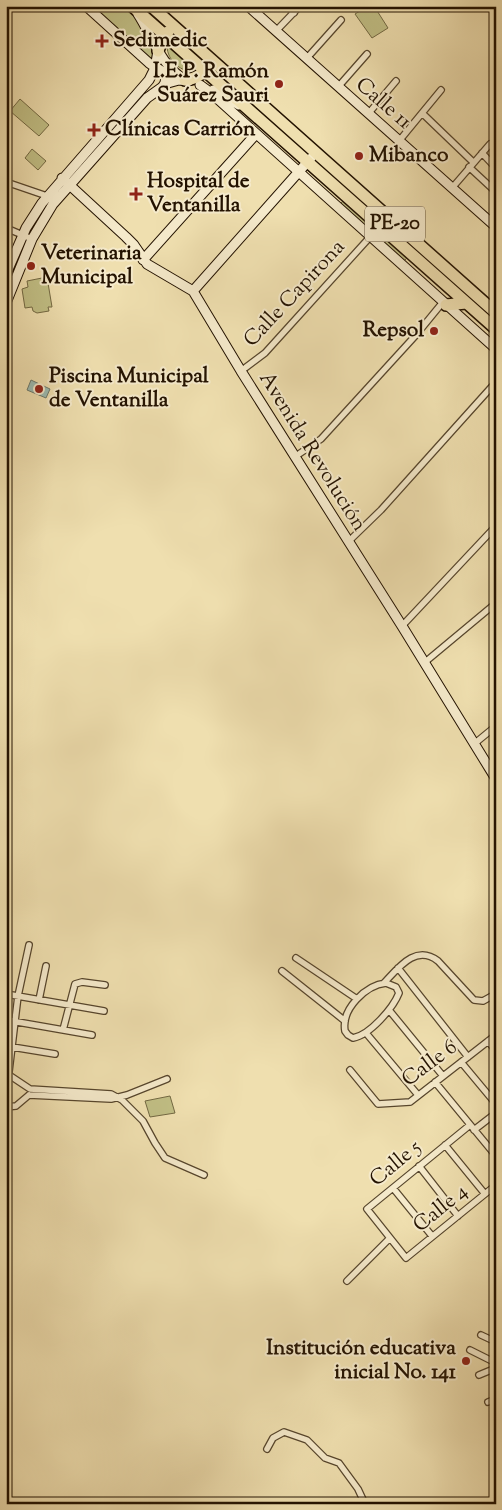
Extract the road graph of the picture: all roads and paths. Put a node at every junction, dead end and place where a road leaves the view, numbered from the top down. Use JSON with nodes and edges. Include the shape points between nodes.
{"nodes":[{"id":1,"x":86,"y":6,"type":"edge"},
{"id":2,"x":151,"y":6,"type":"edge"},
{"id":3,"x":248,"y":6,"type":"edge"},
{"id":4,"x":287,"y":6,"type":"edge"},
{"id":5,"x":300,"y":6,"type":"edge"},
{"id":6,"x":133,"y":7,"type":"edge"},
{"id":7,"x":294,"y":13,"type":"junction"},
{"id":8,"x":341,"y":20,"type":"dead end"},
{"id":9,"x":276,"y":31,"type":"junction"},
{"id":10,"x":164,"y":34,"type":"junction"},
{"id":11,"x":158,"y":51,"type":"junction"},
{"id":12,"x":367,"y":54,"type":"dead end"},
{"id":13,"x":205,"y":55,"type":"junction"},
{"id":14,"x":307,"y":58,"type":"junction"},
{"id":15,"x":155,"y":68,"type":"junction"},
{"id":16,"x":205,"y":70,"type":"junction"},
{"id":17,"x":185,"y":80,"type":"junction"},
{"id":18,"x":396,"y":81,"type":"dead end"},
{"id":19,"x":200,"y":85,"type":"junction"},
{"id":20,"x":163,"y":86,"type":"junction"},
{"id":21,"x":338,"y":87,"type":"junction"},
{"id":22,"x":441,"y":90,"type":"dead end"},
{"id":23,"x":422,"y":113,"type":"junction"},
{"id":24,"x":254,"y":114,"type":"junction"},
{"id":25,"x":368,"y":114,"type":"junction"},
{"id":26,"x":256,"y":134,"type":"junction"},
{"id":27,"x":399,"y":141,"type":"junction"},
{"id":28,"x":490,"y":144,"type":"dead end"},
{"id":29,"x":482,"y":153,"type":"junction"},
{"id":30,"x":311,"y":158,"type":"junction"},
{"id":31,"x":471,"y":165,"type":"junction"},
{"id":32,"x":496,"y":168,"type":"edge"},
{"id":33,"x":298,"y":172,"type":"junction"},
{"id":34,"x":62,"y":178,"type":"junction"},
{"id":35,"x":6,"y":182,"type":"edge"},
{"id":36,"x":70,"y":185,"type":"junction"},
{"id":37,"x":452,"y":188,"type":"junction"},
{"id":38,"x":496,"y":192,"type":"edge"},
{"id":39,"x":47,"y":196,"type":"junction"},
{"id":40,"x":496,"y":227,"type":"edge"},
{"id":41,"x":6,"y":228,"type":"edge"},
{"id":42,"x":23,"y":235,"type":"junction"},
{"id":43,"x":370,"y":237,"type":"junction"},
{"id":44,"x":32,"y":239,"type":"junction"},
{"id":45,"x":143,"y":260,"type":"junction"},
{"id":46,"x":6,"y":274,"type":"edge"},
{"id":47,"x":193,"y":291,"type":"junction"},
{"id":48,"x":6,"y":303,"type":"edge"},
{"id":49,"x":445,"y":304,"type":"junction"},
{"id":50,"x":470,"y":306,"type":"junction"},
{"id":51,"x":495,"y":311,"type":"edge"},
{"id":52,"x":496,"y":329,"type":"edge"},
{"id":53,"x":496,"y":349,"type":"edge"},
{"id":54,"x":241,"y":371,"type":"junction"},
{"id":55,"x":496,"y":382,"type":"edge"},
{"id":56,"x":296,"y":456,"type":"junction"},
{"id":57,"x":496,"y":526,"type":"edge"},
{"id":58,"x":348,"y":542,"type":"junction"},
{"id":59,"x":496,"y":603,"type":"edge"},
{"id":60,"x":402,"y":626,"type":"junction"},
{"id":61,"x":424,"y":663,"type":"junction"},
{"id":62,"x":496,"y":726,"type":"edge"},
{"id":63,"x":474,"y":744,"type":"junction"},
{"id":64,"x":496,"y":779,"type":"edge"},
{"id":65,"x":29,"y":945,"type":"dead end"},
{"id":66,"x":296,"y":958,"type":"dead end"},
{"id":67,"x":46,"y":966,"type":"dead end"},
{"id":68,"x":398,"y":968,"type":"junction"},
{"id":69,"x":282,"y":971,"type":"dead end"},
{"id":70,"x":384,"y":983,"type":"junction"},
{"id":71,"x":105,"y":985,"type":"dead end"},
{"id":72,"x":6,"y":994,"type":"edge"},
{"id":73,"x":18,"y":996,"type":"junction"},
{"id":74,"x":357,"y":998,"type":"junction"},
{"id":75,"x":496,"y":998,"type":"edge"},
{"id":76,"x":39,"y":1000,"type":"junction"},
{"id":77,"x":69,"y":1005,"type":"junction"},
{"id":78,"x":389,"y":1010,"type":"junction"},
{"id":79,"x":104,"y":1012,"type":"dead end"},
{"id":80,"x":6,"y":1020,"type":"edge"},
{"id":81,"x":15,"y":1020,"type":"junction"},
{"id":82,"x":345,"y":1021,"type":"junction"},
{"id":83,"x":63,"y":1030,"type":"junction"},
{"id":84,"x":366,"y":1033,"type":"junction"},
{"id":85,"x":496,"y":1034,"type":"edge"},
{"id":86,"x":92,"y":1035,"type":"dead end"},
{"id":87,"x":488,"y":1041,"type":"junction"},
{"id":88,"x":6,"y":1046,"type":"edge"},
{"id":89,"x":13,"y":1048,"type":"junction"},
{"id":90,"x":496,"y":1051,"type":"edge"},
{"id":91,"x":55,"y":1054,"type":"dead end"},
{"id":92,"x":468,"y":1056,"type":"junction"},
{"id":93,"x":461,"y":1062,"type":"junction"},
{"id":94,"x":350,"y":1070,"type":"dead end"},
{"id":95,"x":443,"y":1076,"type":"junction"},
{"id":96,"x":7,"y":1077,"type":"edge"},
{"id":97,"x":167,"y":1079,"type":"dead end"},
{"id":98,"x":435,"y":1082,"type":"junction"},
{"id":99,"x":30,"y":1092,"type":"junction"},
{"id":100,"x":418,"y":1095,"type":"junction"},
{"id":101,"x":118,"y":1097,"type":"junction"},
{"id":102,"x":496,"y":1104,"type":"edge"},
{"id":103,"x":6,"y":1107,"type":"edge"},
{"id":104,"x":496,"y":1113,"type":"edge"},
{"id":105,"x":472,"y":1127,"type":"junction"},
{"id":106,"x":445,"y":1145,"type":"junction"},
{"id":107,"x":496,"y":1156,"type":"edge"},
{"id":108,"x":419,"y":1166,"type":"junction"},
{"id":109,"x":204,"y":1175,"type":"dead end"},
{"id":110,"x":496,"y":1185,"type":"edge"},
{"id":111,"x":393,"y":1188,"type":"junction"},
{"id":112,"x":485,"y":1194,"type":"junction"},
{"id":113,"x":458,"y":1216,"type":"junction"},
{"id":114,"x":432,"y":1236,"type":"junction"},
{"id":115,"x":390,"y":1238,"type":"junction"},
{"id":116,"x":347,"y":1280,"type":"dead end"},
{"id":117,"x":481,"y":1335,"type":"dead end"},
{"id":118,"x":496,"y":1342,"type":"edge"},
{"id":119,"x":470,"y":1350,"type":"dead end"},
{"id":120,"x":496,"y":1363,"type":"edge"},
{"id":121,"x":496,"y":1368,"type":"edge"},
{"id":122,"x":479,"y":1374,"type":"dead end"},
{"id":123,"x":496,"y":1399,"type":"edge"},
{"id":124,"x":488,"y":1402,"type":"dead end"},
{"id":125,"x":267,"y":1449,"type":"dead end"},
{"id":126,"x":365,"y":1504,"type":"edge"}],
"edges":[{"from":1,"to":15,"type":"street"},
{"from":2,"to":13,"type":"highway","number":"PE-20"},
{"from":3,"to":9,"type":"street","name":"Calle 11"},
{"from":4,"to":7,"type":"street"},
{"from":5,"to":7,"type":"street"},
{"from":6,"to":10,"type":"highway","number":"PE-20"},
{"from":6,"to":11,"type":"street"},
{"from":7,"to":9,"type":"street"},
{"from":8,"to":14,"type":"street"},
{"from":9,"to":14,"type":"street","name":"Calle 11"},
{"from":10,"to":11,"type":"highway"},
{"from":10,"to":13,"type":"highway","via":[[174,32]]},
{"from":10,"to":16,"type":"highway","number":"PE-20"},
{"from":11,"to":15,"type":"street"},
{"from":11,"to":17,"type":"street","via":[[170,68]]},
{"from":12,"to":21,"type":"street"},
{"from":13,"to":16,"type":"highway"},
{"from":13,"to":30,"type":"highway","number":"PE-20"},
{"from":14,"to":21,"type":"street","name":"Calle 11"},
{"from":15,"to":20,"type":"street","via":[[166,76]]},
{"from":15,"to":34,"type":"street"},
{"from":16,"to":17,"type":"highway"},
{"from":16,"to":24,"type":"highway","number":"PE-20"},
{"from":17,"to":19,"type":"street"},
{"from":17,"to":20,"type":"street"},
{"from":18,"to":25,"type":"street"},
{"from":19,"to":24,"type":"street"},
{"from":19,"to":26,"type":"street"},
{"from":20,"to":36,"type":"street","via":[[147,98]]},
{"from":21,"to":25,"type":"street","name":"Calle 11"},
{"from":22,"to":23,"type":"street"},
{"from":23,"to":27,"type":"street"},
{"from":23,"to":31,"type":"street"},
{"from":24,"to":30,"type":"highway","number":"PE-20"},
{"from":25,"to":27,"type":"street","name":"Calle 11"},
{"from":26,"to":33,"type":"street"},
{"from":26,"to":45,"type":"street"},
{"from":27,"to":37,"type":"street","name":"Calle 11"},
{"from":28,"to":29,"type":"street"},
{"from":29,"to":31,"type":"street"},
{"from":29,"to":32,"type":"street"},
{"from":30,"to":33,"type":"street"},
{"from":30,"to":50,"type":"highway","number":"PE-20"},
{"from":30,"to":51,"type":"highway","number":"PE-20"},
{"from":31,"to":37,"type":"street"},
{"from":31,"to":38,"type":"street"},
{"from":33,"to":43,"type":"street"},
{"from":33,"to":47,"type":"street"},
{"from":34,"to":36,"type":"street","name":"Avenida Revolución"},
{"from":34,"to":39,"type":"street"},
{"from":35,"to":39,"type":"street"},
{"from":36,"to":44,"type":"street","via":[[46,213]]},
{"from":36,"to":45,"type":"street","name":"Avenida Revolución","via":[[134,245]]},
{"from":37,"to":40,"type":"street","name":"Calle 11"},
{"from":39,"to":42,"type":"street"},
{"from":41,"to":42,"type":"street"},
{"from":42,"to":44,"type":"street"},
{"from":42,"to":46,"type":"street"},
{"from":43,"to":49,"type":"street"},
{"from":43,"to":54,"type":"street","name":"Calle Capirona","via":[[265,353]]},
{"from":44,"to":48,"type":"street"},
{"from":45,"to":47,"type":"street","name":"Avenida Revolución"},
{"from":47,"to":54,"type":"street","name":"Avenida Revolución"},
{"from":49,"to":50,"type":"highway"},
{"from":49,"to":53,"type":"street"},
{"from":49,"to":56,"type":"street","via":[[321,439]]},
{"from":50,"to":51,"type":"street"},
{"from":50,"to":52,"type":"highway","number":"PE-20"},
{"from":54,"to":56,"type":"street","name":"Avenida Revolución"},
{"from":55,"to":58,"type":"street"},
{"from":56,"to":58,"type":"street","name":"Avenida Revolución"},
{"from":57,"to":60,"type":"street"},
{"from":58,"to":60,"type":"street","name":"Avenida Revolución"},
{"from":59,"to":61,"type":"street"},
{"from":60,"to":61,"type":"street","name":"Avenida Revolución"},
{"from":61,"to":63,"type":"street","name":"Avenida Revolución"},
{"from":62,"to":63,"type":"street"},
{"from":63,"to":64,"type":"street","name":"Avenida Revolución"},
{"from":65,"to":73,"type":"street"},
{"from":66,"to":74,"type":"street"},
{"from":67,"to":76,"type":"street"},
{"from":68,"to":70,"type":"street"},
{"from":68,"to":75,"type":"street","via":[[416,954],[429,956],[438,961],[473,1000]]},
{"from":68,"to":92,"type":"street"},
{"from":69,"to":82,"type":"street"},
{"from":70,"to":74,"type":"street"},
{"from":70,"to":78,"type":"street","via":[[396,987],[399,993]]},
{"from":71,"to":77,"type":"street","via":[[75,984]]},
{"from":72,"to":73,"type":"street"},
{"from":73,"to":76,"type":"street"},
{"from":73,"to":81,"type":"street"},
{"from":74,"to":82,"type":"street"},
{"from":76,"to":77,"type":"street"},
{"from":77,"to":79,"type":"street"},
{"from":77,"to":83,"type":"street"},
{"from":78,"to":84,"type":"street"},
{"from":78,"to":95,"type":"street"},
{"from":80,"to":81,"type":"street"},
{"from":81,"to":83,"type":"street"},
{"from":81,"to":89,"type":"street"},
{"from":82,"to":84,"type":"street","via":[[344,1031],[353,1038]]},
{"from":83,"to":86,"type":"street"},
{"from":84,"to":100,"type":"street"},
{"from":85,"to":87,"type":"street","name":"Calle 6"},
{"from":87,"to":90,"type":"street"},
{"from":87,"to":92,"type":"street","name":"Calle 6"},
{"from":88,"to":89,"type":"street"},
{"from":89,"to":91,"type":"street"},
{"from":89,"to":96,"type":"street"},
{"from":92,"to":93,"type":"street","name":"Calle 6"},
{"from":93,"to":95,"type":"street","name":"Calle 6"},
{"from":93,"to":102,"type":"street"},
{"from":94,"to":100,"type":"street","name":"Calle 6","via":[[378,1104],[409,1103]]},
{"from":95,"to":98,"type":"street","name":"Calle 6"},
{"from":96,"to":99,"type":"street"},
{"from":97,"to":101,"type":"street"},
{"from":98,"to":100,"type":"street","name":"Calle 6"},
{"from":98,"to":105,"type":"street"},
{"from":99,"to":101,"type":"street"},
{"from":99,"to":101,"type":"street","via":[[111,1094]]},
{"from":99,"to":103,"type":"street","via":[[16,1106]]},
{"from":101,"to":109,"type":"street","via":[[143,1121],[165,1158]]},
{"from":104,"to":105,"type":"street","name":"Calle 5"},
{"from":105,"to":106,"type":"street","name":"Calle 5"},
{"from":105,"to":107,"type":"street"},
{"from":106,"to":108,"type":"street","name":"Calle 5"},
{"from":106,"to":112,"type":"street","name":"Calle 5"},
{"from":108,"to":111,"type":"street","name":"Calle 5"},
{"from":108,"to":113,"type":"street"},
{"from":110,"to":112,"type":"street","name":"Calle 4"},
{"from":111,"to":114,"type":"street"},
{"from":111,"to":115,"type":"street","name":"Calle 5","via":[[367,1209]]},
{"from":112,"to":113,"type":"street","name":"Calle 4"},
{"from":113,"to":114,"type":"street","name":"Calle 4"},
{"from":114,"to":115,"type":"street","name":"Calle 4","via":[[406,1258]]},
{"from":115,"to":116,"type":"street"},
{"from":117,"to":118,"type":"street"},
{"from":119,"to":120,"type":"street"},
{"from":121,"to":122,"type":"street"},
{"from":123,"to":124,"type":"street"},
{"from":125,"to":126,"type":"street","via":[[273,1438],[284,1432],[308,1440],[325,1458],[339,1463]]}]}
